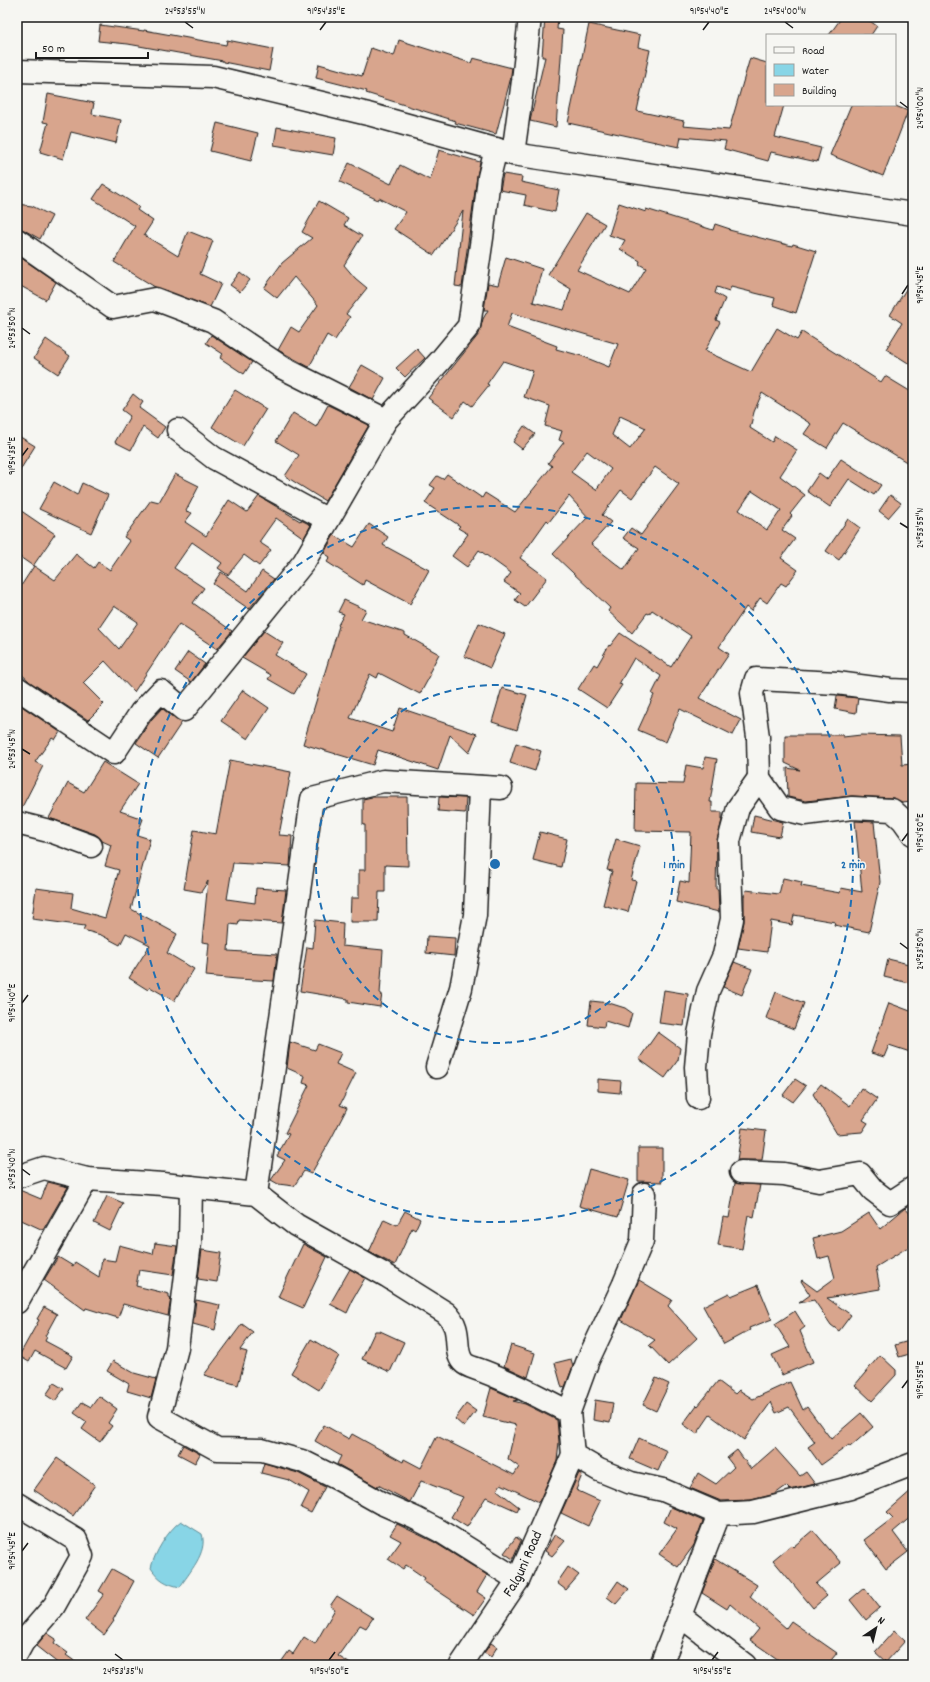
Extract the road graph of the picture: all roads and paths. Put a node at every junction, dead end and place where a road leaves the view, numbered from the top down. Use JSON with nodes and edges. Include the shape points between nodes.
{"nodes":[{"id":1,"x":530,"y":17,"type":"edge"},
{"id":2,"x":17,"y":71,"type":"edge"},
{"id":3,"x":504,"y":152,"type":"junction"},
{"id":4,"x":913,"y":214,"type":"edge"},
{"id":5,"x":17,"y":240,"type":"edge"},
{"id":6,"x":386,"y":420,"type":"junction"},
{"id":7,"x":178,"y":430,"type":"dead end"},
{"id":8,"x":328,"y":520,"type":"junction"},
{"id":9,"x":17,"y":688,"type":"edge"},
{"id":10,"x":913,"y":691,"type":"edge"},
{"id":11,"x":758,"y":778,"type":"junction"},
{"id":12,"x":17,"y":823,"type":"edge"},
{"id":13,"x":913,"y":834,"type":"edge"},
{"id":14,"x":91,"y":846,"type":"dead end"},
{"id":15,"x":437,"y":1067,"type":"dead end"},
{"id":16,"x":698,"y":1098,"type":"dead end"},
{"id":17,"x":741,"y":1172,"type":"dead end"},
{"id":18,"x":17,"y":1177,"type":"edge"},
{"id":19,"x":87,"y":1179,"type":"junction"},
{"id":20,"x":192,"y":1187,"type":"junction"},
{"id":21,"x":913,"y":1188,"type":"edge"},
{"id":22,"x":256,"y":1194,"type":"junction"},
{"id":23,"x":644,"y":1194,"type":"dead end"},
{"id":24,"x":17,"y":1302,"type":"edge"},
{"id":25,"x":569,"y":1412,"type":"junction"},
{"id":26,"x":573,"y":1455,"type":"junction"},
{"id":27,"x":913,"y":1464,"type":"edge"},
{"id":28,"x":17,"y":1504,"type":"edge"},
{"id":29,"x":719,"y":1514,"type":"junction"},
{"id":30,"x":518,"y":1580,"type":"junction"},
{"id":31,"x":679,"y":1615,"type":"junction"},
{"id":32,"x":17,"y":1653,"type":"edge"},
{"id":33,"x":461,"y":1665,"type":"edge"},
{"id":34,"x":661,"y":1665,"type":"edge"},
{"id":35,"x":745,"y":1665,"type":"edge"}],
"edges":[{"from":1,"to":3,"type":"main road","via":[[523,81]]},
{"from":2,"to":3,"type":"main road","via":[[213,78],[368,114]]},
{"from":3,"to":4,"type":"main road"},
{"from":3,"to":6,"type":"main road","via":[[489,177],[469,326]]},
{"from":5,"to":6,"type":"main road","via":[[113,307],[155,299],[213,320],[283,368]]},
{"from":6,"to":8,"type":"main road"},
{"from":7,"to":8,"type":"main road","via":[[214,458]]},
{"from":8,"to":9,"type":"main road","via":[[304,562],[184,710],[161,691],[141,712],[114,753]]},
{"from":10,"to":11,"type":"main road","via":[[836,683],[756,680],[752,694],[758,737]]},
{"from":11,"to":13,"type":"main road","via":[[780,808],[805,814],[852,808],[892,810],[904,820]]},
{"from":11,"to":16,"type":"main road","via":[[738,808],[729,841],[732,919],[724,955],[708,991],[699,1034],[696,1067]]},
{"from":12,"to":14,"type":"main road","via":[[53,832]]},
{"from":15,"to":22,"type":"main road","via":[[461,988],[475,915],[491,787],[383,781],[312,799]]},
{"from":17,"to":21,"type":"main road","via":[[784,1174],[818,1181],[860,1174],[873,1190],[890,1203]]},
{"from":18,"to":19,"type":"main road","via":[[44,1168]]},
{"from":19,"to":20,"type":"main road"},
{"from":19,"to":24,"type":"main road"},
{"from":20,"to":22,"type":"main road"},
{"from":20,"to":30,"type":"main road","via":[[190,1243],[177,1348],[159,1417],[216,1449],[262,1450],[302,1461],[380,1503],[440,1531]]},
{"from":22,"to":25,"type":"main road","via":[[296,1225],[387,1276],[446,1313],[453,1319],[456,1327],[463,1362],[504,1379]]},
{"from":23,"to":25,"type":"main road","via":[[642,1241],[588,1360]]},
{"from":25,"to":26,"type":"main road"},
{"from":26,"to":29,"type":"main road","via":[[599,1470],[631,1483],[663,1490]]},
{"from":26,"to":30,"type":"main road","name":"Falguni Road"},
{"from":27,"to":29,"type":"main road","via":[[850,1488],[753,1512]]},
{"from":28,"to":32,"type":"main road","via":[[76,1540],[82,1556],[54,1606],[23,1642]]},
{"from":29,"to":31,"type":"main road"},
{"from":30,"to":33,"type":"main road","name":"Falguni Road"},
{"from":31,"to":34,"type":"main road"},
{"from":31,"to":35,"type":"main road"}]}
